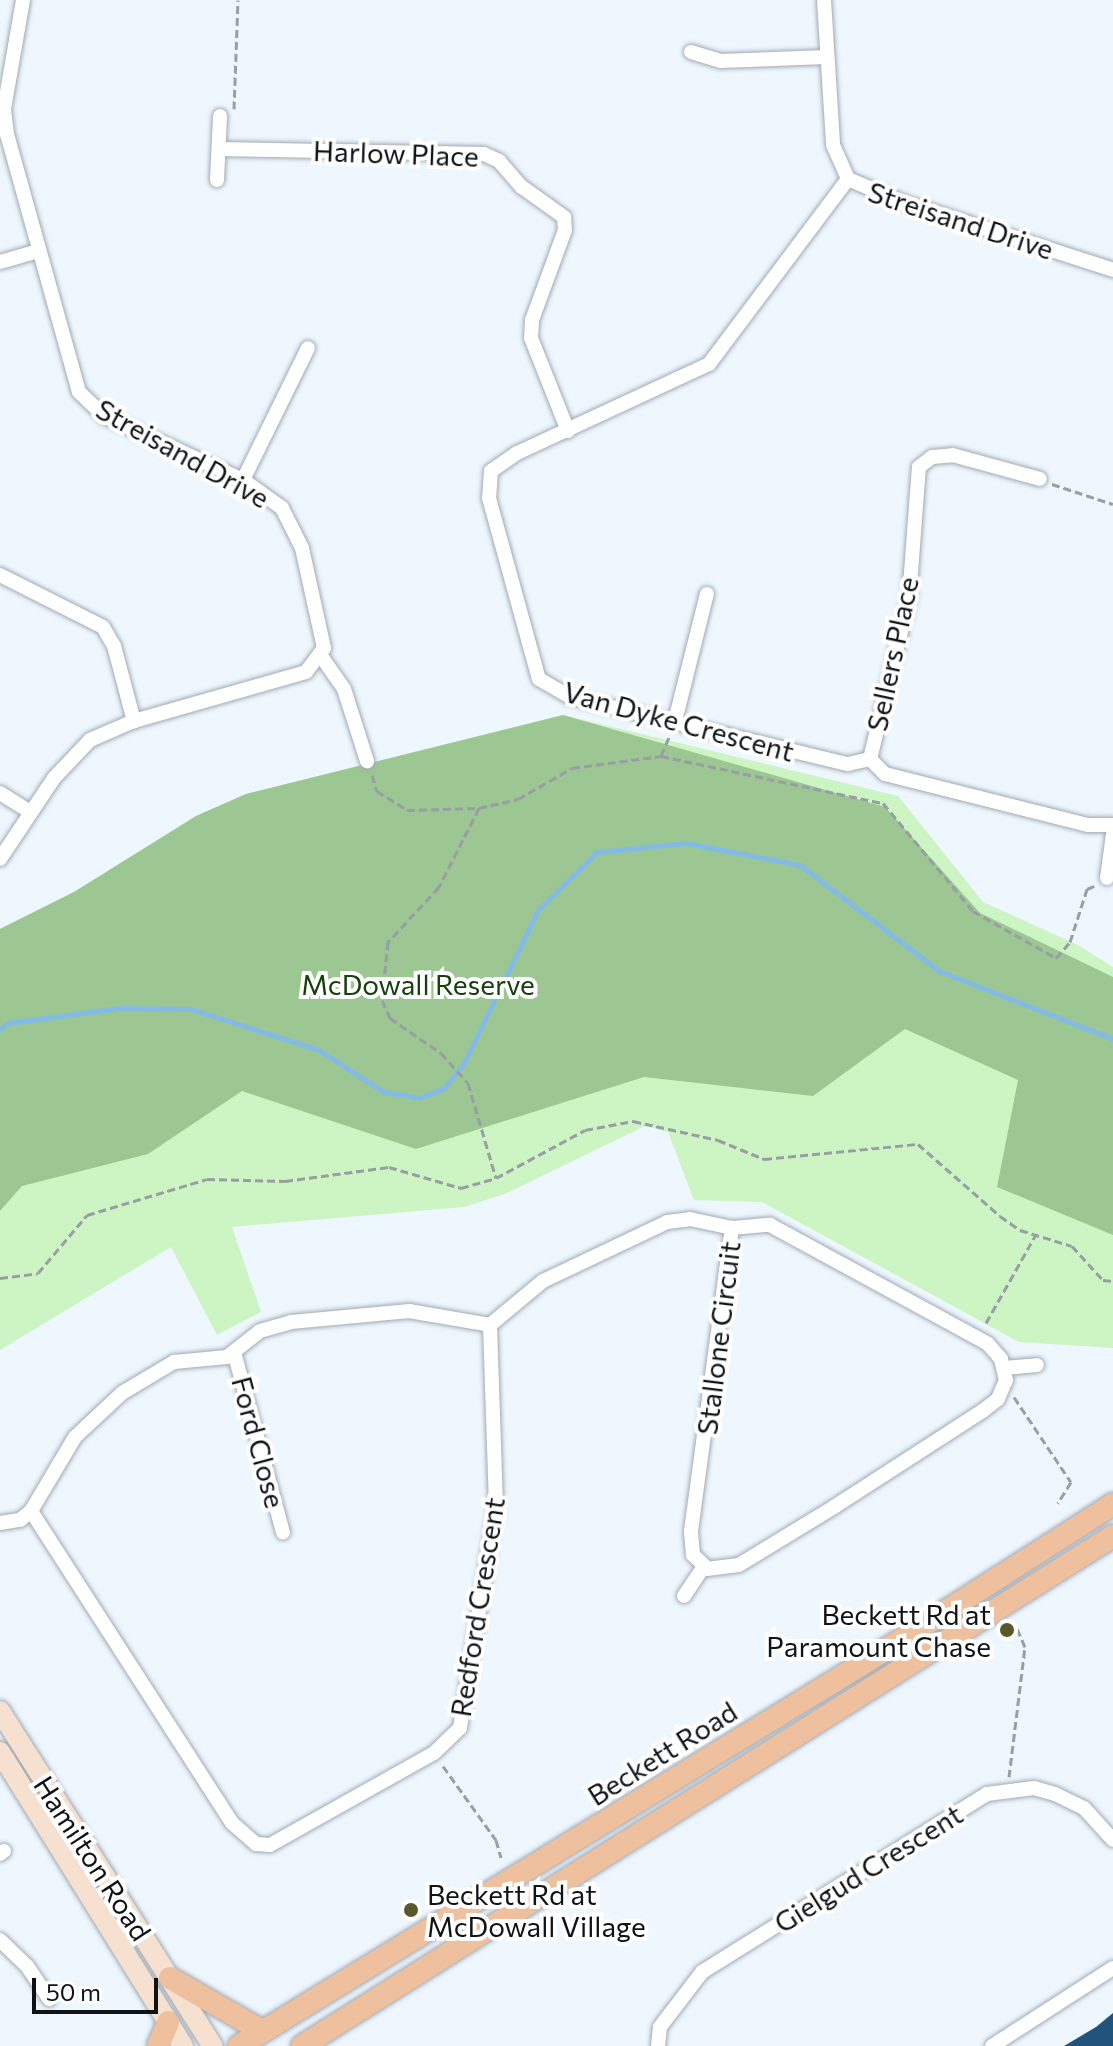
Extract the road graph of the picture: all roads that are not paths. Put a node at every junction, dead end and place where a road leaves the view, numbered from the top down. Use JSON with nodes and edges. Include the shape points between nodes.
{"nodes":[{"id":1,"x":23,"y":0,"type":"edge"},
{"id":2,"x":824,"y":0,"type":"edge"},
{"id":3,"x":0,"y":37,"type":"edge"},
{"id":4,"x":16,"y":40,"type":"junction"},
{"id":5,"x":691,"y":52,"type":"dead end"},
{"id":6,"x":827,"y":57,"type":"junction"},
{"id":7,"x":220,"y":116,"type":"dead end"},
{"id":8,"x":219,"y":149,"type":"junction"},
{"id":9,"x":848,"y":179,"type":"junction"},
{"id":10,"x":217,"y":180,"type":"dead end"},
{"id":11,"x":38,"y":251,"type":"junction"},
{"id":12,"x":0,"y":262,"type":"edge"},
{"id":13,"x":1113,"y":270,"type":"edge"},
{"id":14,"x":308,"y":348,"type":"dead end"},
{"id":15,"x":568,"y":431,"type":"junction"},
{"id":16,"x":1040,"y":479,"type":"road end"},
{"id":17,"x":243,"y":480,"type":"junction"},
{"id":18,"x":0,"y":575,"type":"edge"},
{"id":19,"x":707,"y":594,"type":"dead end"},
{"id":20,"x":321,"y":656,"type":"junction"},
{"id":21,"x":134,"y":721,"type":"junction"},
{"id":22,"x":675,"y":721,"type":"junction"},
{"id":23,"x":870,"y":759,"type":"junction"},
{"id":24,"x":367,"y":761,"type":"road end"},
{"id":25,"x":0,"y":793,"type":"edge"},
{"id":26,"x":31,"y":812,"type":"junction"},
{"id":27,"x":1113,"y":825,"type":"edge"},
{"id":28,"x":1113,"y":834,"type":"edge"},
{"id":29,"x":0,"y":859,"type":"edge"},
{"id":30,"x":1107,"y":878,"type":"road end"},
{"id":31,"x":732,"y":1228,"type":"junction"},
{"id":32,"x":490,"y":1325,"type":"junction"},
{"id":33,"x":234,"y":1352,"type":"junction"},
{"id":34,"x":1037,"y":1365,"type":"dead end"},
{"id":35,"x":1004,"y":1368,"type":"junction"},
{"id":36,"x":1113,"y":1504,"type":"edge"},
{"id":37,"x":31,"y":1511,"type":"junction"},
{"id":38,"x":0,"y":1523,"type":"edge"},
{"id":39,"x":283,"y":1532,"type":"dead end"},
{"id":40,"x":1113,"y":1536,"type":"edge"},
{"id":41,"x":704,"y":1566,"type":"junction"},
{"id":42,"x":684,"y":1596,"type":"dead end"},
{"id":43,"x":0,"y":1711,"type":"edge"},
{"id":44,"x":0,"y":1752,"type":"edge"},
{"id":45,"x":1113,"y":1840,"type":"edge"},
{"id":46,"x":0,"y":1940,"type":"edge"},
{"id":47,"x":1113,"y":1968,"type":"edge"},
{"id":48,"x":170,"y":1978,"type":"junction"},
{"id":49,"x":49,"y":1999,"type":"dead end"},
{"id":50,"x":168,"y":2022,"type":"junction"},
{"id":51,"x":262,"y":2031,"type":"junction"},
{"id":52,"x":158,"y":2046,"type":"edge"},
{"id":53,"x":183,"y":2046,"type":"edge"},
{"id":54,"x":213,"y":2046,"type":"edge"},
{"id":55,"x":239,"y":2046,"type":"edge"},
{"id":56,"x":302,"y":2046,"type":"edge"},
{"id":57,"x":658,"y":2046,"type":"edge"},
{"id":58,"x":992,"y":2046,"type":"edge"}],
"edges":[{"from":1,"to":4,"type":"street","name":"Streisand Drive"},
{"from":2,"to":6,"type":"street","name":"Streisand Drive"},
{"from":3,"to":4,"type":"street"},
{"from":4,"to":11,"type":"street","name":"Streisand Drive","via":[[4,109]]},
{"from":5,"to":6,"type":"street","via":[[721,61]]},
{"from":6,"to":9,"type":"street","name":"Streisand Drive","via":[[833,145]]},
{"from":7,"to":8,"type":"street"},
{"from":8,"to":10,"type":"street"},
{"from":8,"to":15,"type":"street","name":"Harlow Place","via":[[484,154],[499,161],[522,187],[564,217],[565,230],[532,320],[531,338]]},
{"from":9,"to":13,"type":"street","name":"Streisand Drive","via":[[886,197]]},
{"from":9,"to":15,"type":"street","name":"Van Dyke Crescent","via":[[721,354],[688,377]]},
{"from":11,"to":12,"type":"street"},
{"from":11,"to":17,"type":"street","name":"Streisand Drive","via":[[72,377],[89,404],[104,416]]},
{"from":14,"to":17,"type":"street"},
{"from":15,"to":22,"type":"street","name":"Van Dyke Crescent","via":[[500,462],[488,478],[539,679],[570,697]]},
{"from":16,"to":23,"type":"street","name":"Sellers Place","via":[[953,455],[932,457],[919,467],[909,599]]},
{"from":17,"to":20,"type":"street","name":"Streisand Drive","via":[[282,508],[293,523],[323,632]]},
{"from":18,"to":21,"type":"street","via":[[103,627],[114,646]]},
{"from":19,"to":22,"type":"street"},
{"from":20,"to":21,"type":"street","via":[[306,672]]},
{"from":20,"to":24,"type":"street","via":[[344,689]]},
{"from":21,"to":26,"type":"street","via":[[79,749]]},
{"from":22,"to":23,"type":"street","name":"Van Dyke Crescent","via":[[848,764]]},
{"from":23,"to":27,"type":"street","via":[[885,774],[1088,825]]},
{"from":25,"to":26,"type":"street"},
{"from":26,"to":29,"type":"street"},
{"from":28,"to":30,"type":"street"},
{"from":31,"to":32,"type":"street","via":[[690,1219],[667,1222],[543,1281]]},
{"from":31,"to":35,"type":"street","name":"Stallone Circuit","via":[[770,1225],[782,1230],[978,1338]]},
{"from":31,"to":41,"type":"street","name":"Stallone Circuit","via":[[691,1531],[693,1555]]},
{"from":32,"to":33,"type":"street","via":[[409,1311],[291,1322],[260,1331]]},
{"from":32,"to":37,"type":"street","name":"Redford Crescent","via":[[492,1537],[460,1728],[434,1753],[270,1845],[256,1844],[232,1823]]},
{"from":33,"to":37,"type":"street","via":[[185,1358],[122,1393],[75,1437]]},
{"from":33,"to":39,"type":"street","name":"Ford Close"},
{"from":34,"to":35,"type":"street"},
{"from":35,"to":41,"type":"street","via":[[1003,1391],[984,1410],[739,1565],[722,1570]]},
{"from":36,"to":51,"type":"main road","name":"Beckett Road","via":[[845,1675]]},
{"from":37,"to":38,"type":"street","via":[[20,1520]]},
{"from":40,"to":56,"type":"main road","name":"Beckett Road"},
{"from":41,"to":42,"type":"street"},
{"from":43,"to":48,"type":"main road","name":"Hamilton Road"},
{"from":44,"to":50,"type":"main road","name":"Hamilton Road"},
{"from":45,"to":57,"type":"street","name":"Gielgud Crescent","via":[[1074,1803],[1034,1788],[987,1794],[702,1972],[660,2027]]},
{"from":46,"to":49,"type":"street","via":[[27,1966]]},
{"from":47,"to":58,"type":"street"},
{"from":48,"to":51,"type":"main road"},
{"from":48,"to":54,"type":"main road","name":"Hamilton Road"},
{"from":50,"to":52,"type":"main road"},
{"from":50,"to":53,"type":"main road","name":"Hamilton Road"},
{"from":51,"to":55,"type":"main road","name":"Beckett Road"}]}
